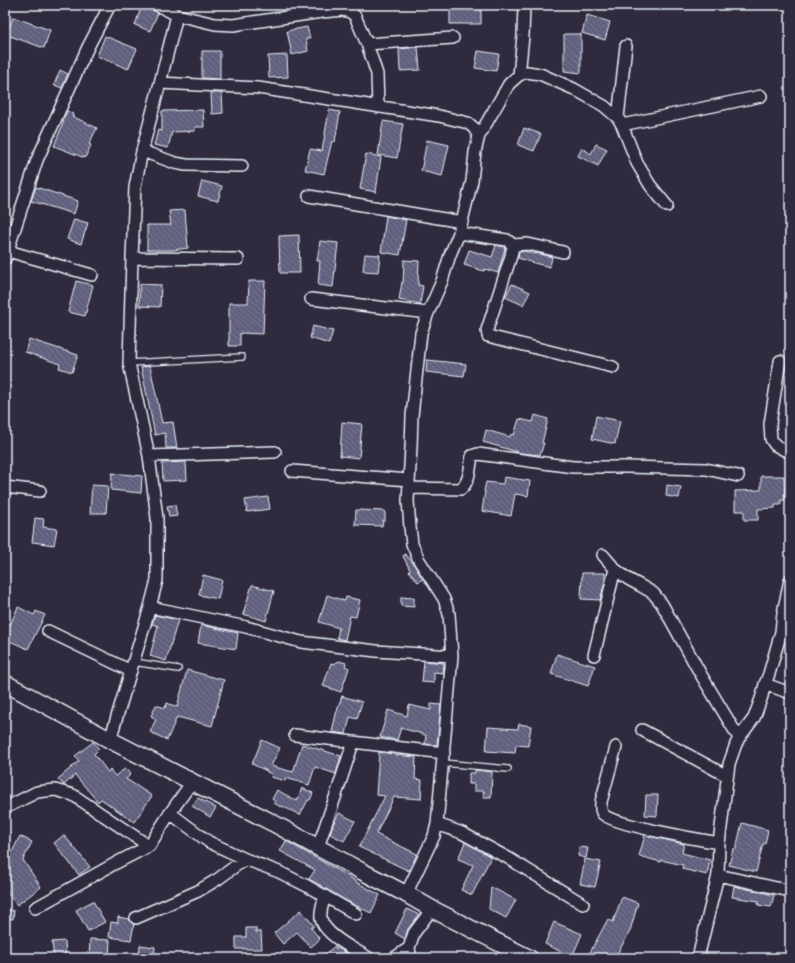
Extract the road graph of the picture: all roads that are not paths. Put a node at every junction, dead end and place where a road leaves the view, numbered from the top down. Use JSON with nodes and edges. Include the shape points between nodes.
{"nodes":[{"id":1,"x":110,"y":5,"type":"edge"},
{"id":2,"x":157,"y":5,"type":"edge"},
{"id":3,"x":524,"y":5,"type":"edge"},
{"id":4,"x":349,"y":8,"type":"edge"},
{"id":5,"x":177,"y":15,"type":"junction"},
{"id":6,"x":453,"y":38,"type":"dead end"},
{"id":7,"x":367,"y":44,"type":"junction"},
{"id":8,"x":626,"y":46,"type":"dead end"},
{"id":9,"x":519,"y":75,"type":"junction"},
{"id":10,"x":160,"y":83,"type":"junction"},
{"id":11,"x":762,"y":96,"type":"dead end"},
{"id":12,"x":378,"y":107,"type":"junction"},
{"id":13,"x":620,"y":122,"type":"junction"},
{"id":14,"x":479,"y":136,"type":"junction"},
{"id":15,"x":142,"y":151,"type":"junction"},
{"id":16,"x":242,"y":166,"type":"dead end"},
{"id":17,"x":309,"y":196,"type":"dead end"},
{"id":18,"x":667,"y":206,"type":"dead end"},
{"id":19,"x":460,"y":228,"type":"junction"},
{"id":20,"x":513,"y":244,"type":"junction"},
{"id":21,"x":563,"y":252,"type":"dead end"},
{"id":22,"x":6,"y":255,"type":"edge"},
{"id":23,"x":132,"y":258,"type":"junction"},
{"id":24,"x":238,"y":259,"type":"dead end"},
{"id":25,"x":92,"y":275,"type":"dead end"},
{"id":26,"x":311,"y":299,"type":"dead end"},
{"id":27,"x":428,"y":313,"type":"junction"},
{"id":28,"x":242,"y":357,"type":"dead end"},
{"id":29,"x":780,"y":361,"type":"dead end"},
{"id":30,"x":129,"y":362,"type":"junction"},
{"id":31,"x":613,"y":367,"type":"dead end"},
{"id":32,"x":275,"y":452,"type":"dead end"},
{"id":33,"x":790,"y":453,"type":"edge"},
{"id":34,"x":149,"y":456,"type":"junction"},
{"id":35,"x":292,"y":471,"type":"dead end"},
{"id":36,"x":738,"y":476,"type":"dead end"},
{"id":37,"x":409,"y":484,"type":"junction"},
{"id":38,"x":5,"y":487,"type":"edge"},
{"id":39,"x":40,"y":491,"type":"dead end"},
{"id":40,"x":603,"y":555,"type":"dead end"},
{"id":41,"x":615,"y":569,"type":"junction"},
{"id":42,"x":790,"y":580,"type":"edge"},
{"id":43,"x":150,"y":607,"type":"junction"},
{"id":44,"x":48,"y":631,"type":"dead end"},
{"id":45,"x":594,"y":655,"type":"dead end"},
{"id":46,"x":452,"y":656,"type":"junction"},
{"id":47,"x":132,"y":666,"type":"junction"},
{"id":48,"x":178,"y":669,"type":"dead end"},
{"id":49,"x":5,"y":683,"type":"edge"},
{"id":50,"x":765,"y":684,"type":"junction"},
{"id":51,"x":790,"y":693,"type":"edge"},
{"id":52,"x":642,"y":730,"type":"dead end"},
{"id":53,"x":295,"y":735,"type":"dead end"},
{"id":54,"x":739,"y":738,"type":"junction"},
{"id":55,"x":110,"y":740,"type":"junction"},
{"id":56,"x":353,"y":743,"type":"junction"},
{"id":57,"x":616,"y":747,"type":"dead end"},
{"id":58,"x":443,"y":758,"type":"junction"},
{"id":59,"x":508,"y":769,"type":"dead end"},
{"id":60,"x":727,"y":776,"type":"junction"},
{"id":61,"x":192,"y":782,"type":"junction"},
{"id":62,"x":5,"y":808,"type":"edge"},
{"id":63,"x":170,"y":813,"type":"junction"},
{"id":64,"x":437,"y":824,"type":"junction"},
{"id":65,"x":719,"y":843,"type":"junction"},
{"id":66,"x":150,"y":846,"type":"junction"},
{"id":67,"x":318,"y":847,"type":"junction"},
{"id":68,"x":245,"y":859,"type":"junction"},
{"id":69,"x":718,"y":875,"type":"junction"},
{"id":70,"x":790,"y":891,"type":"edge"},
{"id":71,"x":406,"y":894,"type":"junction"},
{"id":72,"x":325,"y":896,"type":"junction"},
{"id":73,"x":583,"y":904,"type":"dead end"},
{"id":74,"x":35,"y":908,"type":"dead end"},
{"id":75,"x":432,"y":910,"type":"junction"},
{"id":76,"x":356,"y":914,"type":"dead end"},
{"id":77,"x":136,"y":918,"type":"dead end"},
{"id":78,"x":410,"y":953,"type":"edge"},
{"id":79,"x":369,"y":958,"type":"edge"},
{"id":80,"x":394,"y":958,"type":"edge"},
{"id":81,"x":529,"y":958,"type":"edge"},
{"id":82,"x":698,"y":958,"type":"edge"}],
"edges":[{"from":1,"to":22,"type":"street","via":[[88,47],[37,160]]},
{"from":2,"to":5,"type":"street"},
{"from":3,"to":9,"type":"street"},
{"from":4,"to":5,"type":"street","via":[[233,25],[215,24]]},
{"from":4,"to":7,"type":"street"},
{"from":5,"to":10,"type":"street"},
{"from":6,"to":7,"type":"street"},
{"from":7,"to":12,"type":"street","via":[[378,74]]},
{"from":8,"to":13,"type":"street"},
{"from":9,"to":13,"type":"street","via":[[527,72],[540,74],[556,81],[604,106]]},
{"from":9,"to":14,"type":"street","via":[[509,84]]},
{"from":10,"to":12,"type":"street","via":[[258,88]]},
{"from":10,"to":15,"type":"street"},
{"from":11,"to":13,"type":"street"},
{"from":12,"to":14,"type":"street","via":[[468,123]]},
{"from":13,"to":18,"type":"street","via":[[637,163]]},
{"from":14,"to":19,"type":"street","via":[[472,181]]},
{"from":15,"to":16,"type":"street","via":[[175,164]]},
{"from":15,"to":23,"type":"street","via":[[135,187]]},
{"from":17,"to":19,"type":"street"},
{"from":19,"to":20,"type":"street","via":[[507,240]]},
{"from":19,"to":27,"type":"street"},
{"from":20,"to":21,"type":"street","via":[[528,244]]},
{"from":20,"to":31,"type":"street","via":[[487,330],[488,336]]},
{"from":22,"to":25,"type":"street"},
{"from":23,"to":24,"type":"street"},
{"from":23,"to":30,"type":"street"},
{"from":26,"to":27,"type":"street"},
{"from":27,"to":37,"type":"street","via":[[421,333],[414,391]]},
{"from":28,"to":30,"type":"lane"},
{"from":29,"to":33,"type":"street","via":[[770,424],[771,439],[775,445]]},
{"from":30,"to":34,"type":"street"},
{"from":32,"to":34,"type":"street"},
{"from":34,"to":43,"type":"street","via":[[157,518],[157,580]]},
{"from":35,"to":37,"type":"street"},
{"from":36,"to":37,"type":"street","via":[[706,469],[574,467],[478,454],[472,456],[468,479],[461,489]]},
{"from":37,"to":46,"type":"street","via":[[412,544],[444,599],[449,614]]},
{"from":38,"to":39,"type":"street"},
{"from":40,"to":41,"type":"street"},
{"from":41,"to":45,"type":"street"},
{"from":41,"to":54,"type":"street","via":[[653,593],[662,604]]},
{"from":42,"to":50,"type":"street","via":[[781,632]]},
{"from":43,"to":46,"type":"street","via":[[246,627],[301,642],[376,651]]},
{"from":43,"to":47,"type":"street"},
{"from":44,"to":47,"type":"street"},
{"from":46,"to":58,"type":"street"},
{"from":47,"to":48,"type":"lane"},
{"from":47,"to":55,"type":"street"},
{"from":49,"to":55,"type":"street"},
{"from":50,"to":51,"type":"street"},
{"from":50,"to":54,"type":"street","via":[[754,718]]},
{"from":52,"to":60,"type":"street"},
{"from":53,"to":56,"type":"street"},
{"from":54,"to":60,"type":"street","via":[[731,756]]},
{"from":55,"to":61,"type":"street"},
{"from":56,"to":58,"type":"street"},
{"from":56,"to":67,"type":"street"},
{"from":57,"to":65,"type":"street","via":[[601,802],[603,814],[611,819],[641,827]]},
{"from":58,"to":59,"type":"lane"},
{"from":58,"to":64,"type":"street"},
{"from":60,"to":65,"type":"street"},
{"from":61,"to":63,"type":"street"},
{"from":61,"to":67,"type":"street"},
{"from":62,"to":66,"type":"street","via":[[36,792],[55,790],[73,795]]},
{"from":63,"to":66,"type":"street"},
{"from":63,"to":68,"type":"street","via":[[209,842]]},
{"from":64,"to":71,"type":"street","via":[[434,836]]},
{"from":64,"to":73,"type":"street","via":[[462,833],[508,858]]},
{"from":65,"to":69,"type":"street"},
{"from":66,"to":74,"type":"street"},
{"from":67,"to":71,"type":"street"},
{"from":68,"to":72,"type":"street","via":[[279,872]]},
{"from":68,"to":77,"type":"street","via":[[198,892]]},
{"from":69,"to":70,"type":"street"},
{"from":69,"to":82,"type":"street"},
{"from":71,"to":75,"type":"street"},
{"from":72,"to":76,"type":"street"},
{"from":72,"to":79,"type":"street","via":[[320,917],[324,926],[334,936]]},
{"from":75,"to":78,"type":"street","via":[[414,933]]},
{"from":75,"to":81,"type":"street"},
{"from":78,"to":80,"type":"street"}]}
